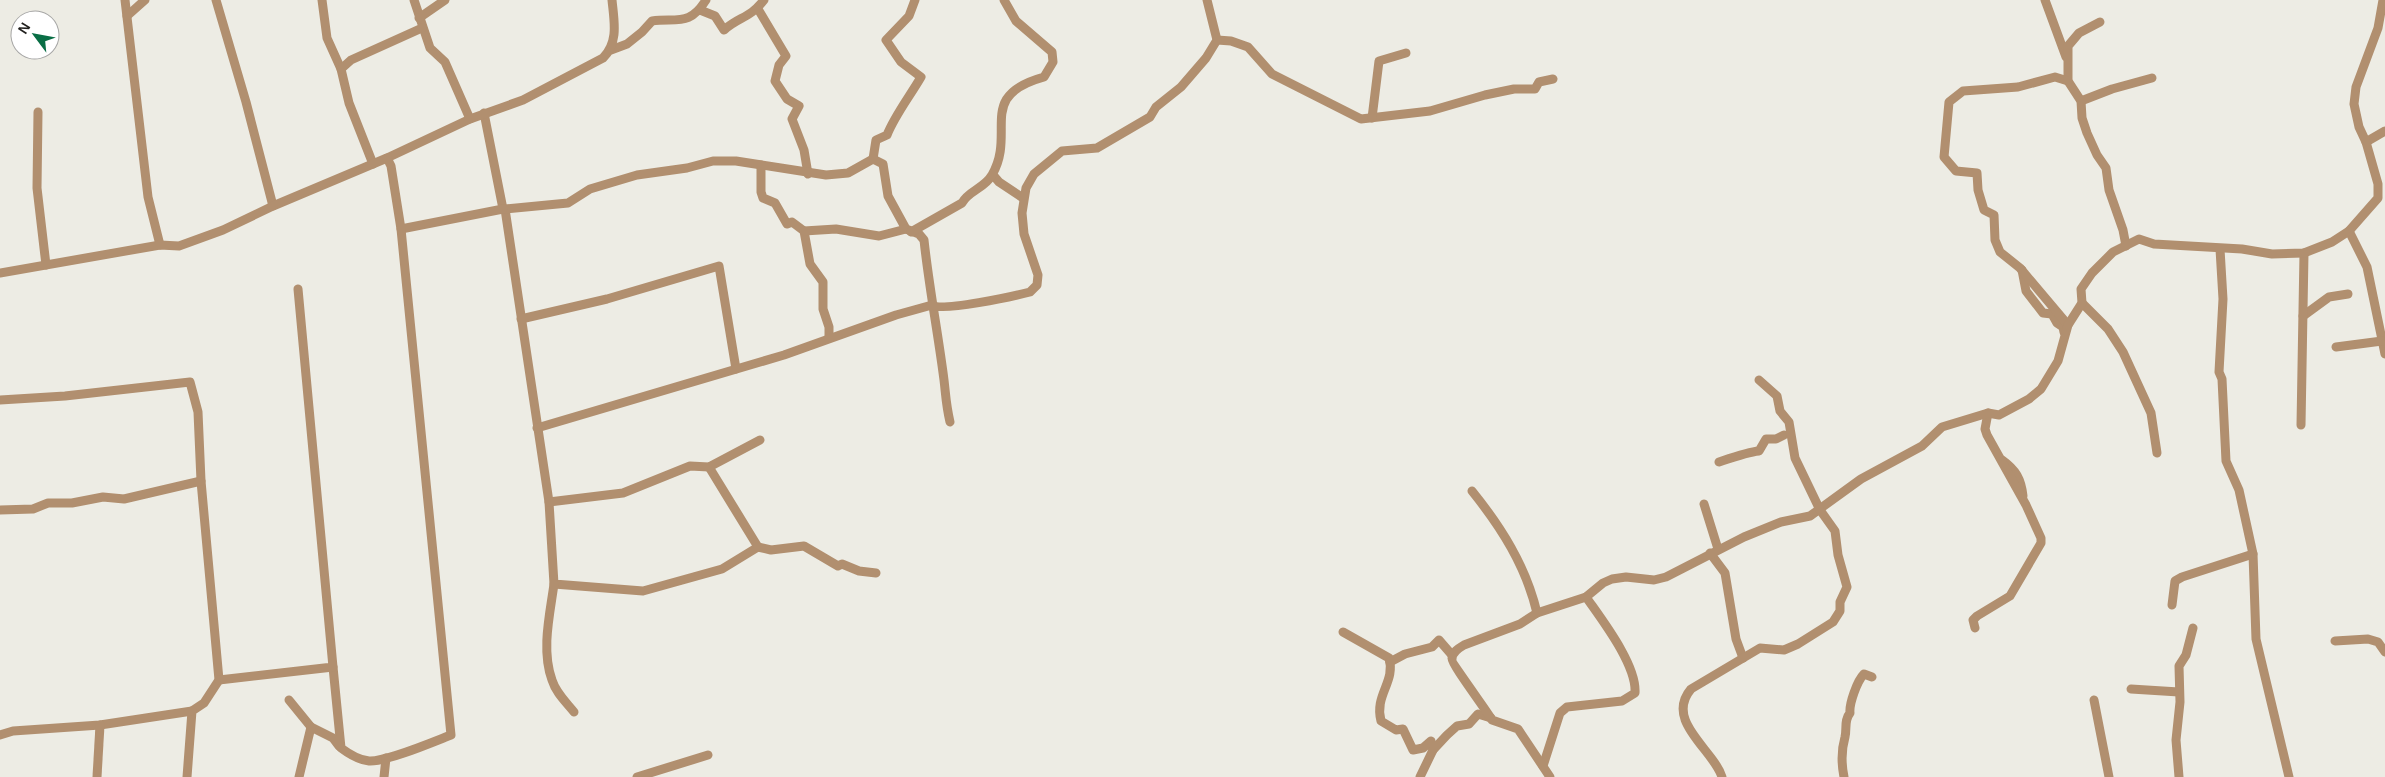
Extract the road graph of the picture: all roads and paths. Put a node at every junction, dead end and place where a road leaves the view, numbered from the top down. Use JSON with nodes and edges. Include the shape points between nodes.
{"nodes":[{"id":1,"x":125,"y":0,"type":"edge"},
{"id":2,"x":145,"y":0,"type":"edge"},
{"id":3,"x":216,"y":0,"type":"edge"},
{"id":4,"x":322,"y":0,"type":"edge"},
{"id":5,"x":414,"y":0,"type":"edge"},
{"id":6,"x":445,"y":0,"type":"edge"},
{"id":7,"x":612,"y":0,"type":"edge"},
{"id":8,"x":706,"y":0,"type":"edge"},
{"id":9,"x":764,"y":0,"type":"edge"},
{"id":10,"x":915,"y":0,"type":"edge"},
{"id":11,"x":1004,"y":0,"type":"edge"},
{"id":12,"x":1208,"y":0,"type":"edge"},
{"id":13,"x":2045,"y":0,"type":"edge"},
{"id":14,"x":2382,"y":0,"type":"edge"},
{"id":15,"x":758,"y":9,"type":"junction"},
{"id":16,"x":700,"y":10,"type":"junction"},
{"id":17,"x":127,"y":16,"type":"junction"},
{"id":18,"x":419,"y":18,"type":"junction"},
{"id":19,"x":2100,"y":22,"type":"dead end"},
{"id":20,"x":422,"y":28,"type":"junction"},
{"id":21,"x":1217,"y":40,"type":"junction"},
{"id":22,"x":611,"y":50,"type":"junction"},
{"id":23,"x":1406,"y":53,"type":"dead end"},
{"id":24,"x":2067,"y":59,"type":"junction"},
{"id":25,"x":341,"y":68,"type":"junction"},
{"id":26,"x":2152,"y":78,"type":"dead end"},
{"id":27,"x":1553,"y":79,"type":"dead end"},
{"id":28,"x":2068,"y":81,"type":"junction"},
{"id":29,"x":2081,"y":101,"type":"junction"},
{"id":30,"x":38,"y":112,"type":"dead end"},
{"id":31,"x":484,"y":113,"type":"junction"},
{"id":32,"x":470,"y":118,"type":"junction"},
{"id":33,"x":1372,"y":118,"type":"junction"},
{"id":34,"x":2385,"y":131,"type":"edge"},
{"id":35,"x":2366,"y":142,"type":"junction"},
{"id":36,"x":387,"y":158,"type":"junction"},
{"id":37,"x":873,"y":159,"type":"junction"},
{"id":38,"x":373,"y":164,"type":"junction"},
{"id":39,"x":761,"y":165,"type":"junction"},
{"id":40,"x":808,"y":174,"type":"junction"},
{"id":41,"x":993,"y":175,"type":"junction"},
{"id":42,"x":1023,"y":198,"type":"junction"},
{"id":43,"x":2382,"y":200,"type":"edge"},
{"id":44,"x":273,"y":206,"type":"junction"},
{"id":45,"x":504,"y":209,"type":"junction"},
{"id":46,"x":401,"y":229,"type":"junction"},
{"id":47,"x":908,"y":230,"type":"junction"},
{"id":48,"x":804,"y":231,"type":"junction"},
{"id":49,"x":2349,"y":231,"type":"junction"},
{"id":50,"x":160,"y":244,"type":"junction"},
{"id":51,"x":2126,"y":246,"type":"junction"},
{"id":52,"x":2220,"y":249,"type":"junction"},
{"id":53,"x":2304,"y":253,"type":"junction"},
{"id":54,"x":46,"y":265,"type":"junction"},
{"id":55,"x":2022,"y":270,"type":"junction"},
{"id":56,"x":0,"y":273,"type":"edge"},
{"id":57,"x":298,"y":289,"type":"dead end"},
{"id":58,"x":2348,"y":294,"type":"dead end"},
{"id":59,"x":2082,"y":303,"type":"junction"},
{"id":60,"x":932,"y":305,"type":"junction"},
{"id":61,"x":2303,"y":316,"type":"junction"},
{"id":62,"x":522,"y":319,"type":"junction"},
{"id":63,"x":2068,"y":326,"type":"junction"},
{"id":64,"x":2065,"y":335,"type":"junction"},
{"id":65,"x":829,"y":338,"type":"junction"},
{"id":66,"x":2382,"y":341,"type":"junction"},
{"id":67,"x":2336,"y":347,"type":"dead end"},
{"id":68,"x":2385,"y":354,"type":"edge"},
{"id":69,"x":736,"y":369,"type":"junction"},
{"id":70,"x":1759,"y":380,"type":"dead end"},
{"id":71,"x":0,"y":400,"type":"edge"},
{"id":72,"x":1988,"y":413,"type":"junction"},
{"id":73,"x":950,"y":422,"type":"dead end"},
{"id":74,"x":2301,"y":426,"type":"dead end"},
{"id":75,"x":537,"y":428,"type":"junction"},
{"id":76,"x":760,"y":440,"type":"dead end"},
{"id":77,"x":1792,"y":446,"type":"junction"},
{"id":78,"x":2157,"y":453,"type":"dead end"},
{"id":79,"x":1719,"y":462,"type":"dead end"},
{"id":80,"x":709,"y":467,"type":"junction"},
{"id":81,"x":201,"y":481,"type":"junction"},
{"id":82,"x":1472,"y":490,"type":"dead end"},
{"id":83,"x":549,"y":502,"type":"junction"},
{"id":84,"x":1704,"y":504,"type":"dead end"},
{"id":85,"x":0,"y":510,"type":"edge"},
{"id":86,"x":1820,"y":510,"type":"junction"},
{"id":87,"x":758,"y":547,"type":"junction"},
{"id":88,"x":1714,"y":551,"type":"junction"},
{"id":89,"x":2253,"y":554,"type":"junction"},
{"id":90,"x":876,"y":573,"type":"dead end"},
{"id":91,"x":554,"y":584,"type":"junction"},
{"id":92,"x":1586,"y":597,"type":"junction"},
{"id":93,"x":2172,"y":605,"type":"dead end"},
{"id":94,"x":1537,"y":613,"type":"junction"},
{"id":95,"x":1975,"y":628,"type":"dead end"},
{"id":96,"x":2193,"y":628,"type":"dead end"},
{"id":97,"x":1343,"y":632,"type":"dead end"},
{"id":98,"x":2335,"y":640,"type":"dead end"},
{"id":99,"x":2385,"y":652,"type":"edge"},
{"id":100,"x":1452,"y":655,"type":"junction"},
{"id":101,"x":1743,"y":658,"type":"junction"},
{"id":102,"x":1390,"y":662,"type":"junction"},
{"id":103,"x":333,"y":667,"type":"junction"},
{"id":104,"x":1872,"y":677,"type":"dead end"},
{"id":105,"x":219,"y":680,"type":"junction"},
{"id":106,"x":2131,"y":689,"type":"dead end"},
{"id":107,"x":2179,"y":692,"type":"junction"},
{"id":108,"x":289,"y":700,"type":"dead end"},
{"id":109,"x":2094,"y":700,"type":"dead end"},
{"id":110,"x":192,"y":712,"type":"junction"},
{"id":111,"x":574,"y":712,"type":"dead end"},
{"id":112,"x":1491,"y":718,"type":"junction"},
{"id":113,"x":100,"y":725,"type":"junction"},
{"id":114,"x":311,"y":727,"type":"junction"},
{"id":115,"x":0,"y":735,"type":"edge"},
{"id":116,"x":341,"y":748,"type":"junction"},
{"id":117,"x":1433,"y":750,"type":"junction"},
{"id":118,"x":708,"y":755,"type":"dead end"},
{"id":119,"x":386,"y":758,"type":"junction"},
{"id":120,"x":1542,"y":766,"type":"junction"},
{"id":121,"x":97,"y":777,"type":"edge"},
{"id":122,"x":187,"y":777,"type":"edge"},
{"id":123,"x":299,"y":777,"type":"edge"},
{"id":124,"x":384,"y":777,"type":"edge"},
{"id":125,"x":637,"y":777,"type":"edge"},
{"id":126,"x":1420,"y":777,"type":"edge"},
{"id":127,"x":1550,"y":777,"type":"edge"},
{"id":128,"x":1722,"y":777,"type":"edge"},
{"id":129,"x":1844,"y":777,"type":"edge"},
{"id":130,"x":2108,"y":777,"type":"edge"},
{"id":131,"x":2178,"y":777,"type":"edge"},
{"id":132,"x":2289,"y":777,"type":"edge"}],
"edges":[{"from":1,"to":17,"type":"street"},
{"from":2,"to":17,"type":"street"},
{"from":3,"to":44,"type":"street"},
{"from":4,"to":25,"type":"street","via":[[327,38]]},
{"from":5,"to":18,"type":"street"},
{"from":6,"to":18,"type":"street"},
{"from":7,"to":22,"type":"street","via":[[614,38]]},
{"from":8,"to":16,"type":"street"},
{"from":9,"to":15,"type":"street"},
{"from":10,"to":37,"type":"street","via":[[909,16],[886,40],[902,62],[921,77],[887,135],[876,140]]},
{"from":11,"to":41,"type":"street","via":[[1016,21],[1052,52],[1053,62],[1044,77],[1024,83],[1004,103],[1000,125],[1003,140]]},
{"from":12,"to":21,"type":"street"},
{"from":13,"to":24,"type":"street"},
{"from":14,"to":35,"type":"street","via":[[2378,28],[2356,87],[2354,104]]},
{"from":15,"to":16,"type":"street","via":[[724,30],[715,16]]},
{"from":15,"to":40,"type":"street","via":[[786,56],[775,81],[787,99],[799,106],[792,119],[804,150]]},
{"from":16,"to":22,"type":"street","via":[[681,21],[652,21],[627,44]]},
{"from":17,"to":50,"type":"street","via":[[148,197]]},
{"from":18,"to":20,"type":"street"},
{"from":19,"to":24,"type":"street","via":[[2074,38],[2068,46]]},
{"from":20,"to":25,"type":"street","via":[[351,60]]},
{"from":20,"to":32,"type":"street","via":[[430,48],[446,62]]},
{"from":21,"to":33,"type":"street","via":[[1240,43],[1255,53],[1280,79],[1353,116]]},
{"from":21,"to":42,"type":"street","via":[[1181,87],[1156,106],[1150,117],[1097,148],[1062,150],[1034,174]]},
{"from":22,"to":31,"type":"street","via":[[603,58],[523,100]]},
{"from":23,"to":33,"type":"street","via":[[1379,62]]},
{"from":24,"to":28,"type":"street"},
{"from":25,"to":38,"type":"street","via":[[349,103]]},
{"from":26,"to":29,"type":"street"},
{"from":27,"to":33,"type":"street","via":[[1539,82],[1535,89],[1485,95],[1430,111]]},
{"from":28,"to":29,"type":"street"},
{"from":28,"to":55,"type":"street","via":[[2055,77],[2018,87],[1963,90],[1949,102],[1944,157],[1956,171],[1977,173],[1984,210],[1994,215],[1996,242],[2004,256]]},
{"from":29,"to":51,"type":"street","via":[[2082,118],[2097,156],[2106,168],[2109,190]]},
{"from":30,"to":54,"type":"street","via":[[38,188]]},
{"from":31,"to":32,"type":"street"},
{"from":31,"to":45,"type":"street"},
{"from":32,"to":36,"type":"street"},
{"from":34,"to":35,"type":"street"},
{"from":35,"to":43,"type":"street"},
{"from":36,"to":38,"type":"street"},
{"from":36,"to":46,"type":"street"},
{"from":37,"to":40,"type":"street","via":[[848,172]]},
{"from":37,"to":47,"type":"street","via":[[883,164],[888,196]]},
{"from":38,"to":44,"type":"street"},
{"from":39,"to":40,"type":"street"},
{"from":39,"to":45,"type":"street","via":[[713,161],[637,175],[590,189],[568,203]]},
{"from":39,"to":48,"type":"street","via":[[763,198],[774,203],[787,224],[792,222]]},
{"from":41,"to":42,"type":"street"},
{"from":41,"to":47,"type":"street","via":[[976,191],[965,196],[962,203]]},
{"from":42,"to":60,"type":"street","via":[[1024,234],[1038,275],[1035,289],[1016,296],[955,306],[937,308]]},
{"from":43,"to":49,"type":"street"},
{"from":44,"to":50,"type":"street","via":[[223,230],[179,246]]},
{"from":45,"to":46,"type":"street"},
{"from":45,"to":62,"type":"street"},
{"from":46,"to":119,"type":"street","via":[[451,735]]},
{"from":47,"to":48,"type":"street","via":[[879,236],[836,229]]},
{"from":47,"to":60,"type":"street","via":[[924,240]]},
{"from":48,"to":65,"type":"street","via":[[810,264],[823,282]]},
{"from":49,"to":53,"type":"street"},
{"from":49,"to":66,"type":"street","via":[[2367,267]]},
{"from":50,"to":54,"type":"street"},
{"from":51,"to":52,"type":"street","via":[[2139,239],[2154,244]]},
{"from":51,"to":59,"type":"street","via":[[2113,252],[2092,273],[2082,289]]},
{"from":52,"to":53,"type":"street","via":[[2272,254]]},
{"from":52,"to":89,"type":"street","via":[[2224,299],[2219,372],[2226,461],[2239,490]]},
{"from":53,"to":61,"type":"street"},
{"from":54,"to":56,"type":"street"},
{"from":55,"to":63,"type":"street"},
{"from":55,"to":64,"type":"street","via":[[2026,291],[2043,313],[2052,314],[2063,327]]},
{"from":57,"to":103,"type":"street"},
{"from":58,"to":61,"type":"street","via":[[2329,297]]},
{"from":59,"to":63,"type":"street"},
{"from":59,"to":78,"type":"street","via":[[2108,329],[2123,352],[2151,413]]},
{"from":60,"to":65,"type":"street"},
{"from":60,"to":73,"type":"street","via":[[944,401]]},
{"from":61,"to":74,"type":"street"},
{"from":62,"to":69,"type":"street","via":[[607,299],[719,266]]},
{"from":62,"to":75,"type":"street"},
{"from":63,"to":64,"type":"street"},
{"from":64,"to":72,"type":"street","via":[[2058,361],[2042,389],[1999,415]]},
{"from":65,"to":69,"type":"street"},
{"from":66,"to":67,"type":"street"},
{"from":66,"to":68,"type":"street"},
{"from":69,"to":75,"type":"street"},
{"from":70,"to":77,"type":"street","via":[[1779,400],[1780,412],[1792,429]]},
{"from":71,"to":81,"type":"street","via":[[190,382],[198,412]]},
{"from":72,"to":86,"type":"street","via":[[1942,427],[1922,446],[1861,479]]},
{"from":72,"to":95,"type":"street","via":[[1985,429],[2001,459],[2019,476],[2025,503],[2041,543],[2010,596],[1976,616],[1973,620]]},
{"from":75,"to":83,"type":"street"},
{"from":76,"to":80,"type":"street"},
{"from":77,"to":79,"type":"street","via":[[1784,435],[1766,439],[1759,451]]},
{"from":77,"to":86,"type":"street"},
{"from":80,"to":83,"type":"street","via":[[690,466],[623,494]]},
{"from":80,"to":87,"type":"street"},
{"from":81,"to":85,"type":"street","via":[[124,499],[103,497],[33,509]]},
{"from":81,"to":105,"type":"street"},
{"from":82,"to":94,"type":"street","via":[[1500,526],[1522,568]]},
{"from":83,"to":91,"type":"street"},
{"from":84,"to":88,"type":"street"},
{"from":86,"to":88,"type":"street","via":[[1781,522]]},
{"from":86,"to":101,"type":"street","via":[[1835,531],[1847,587],[1840,602],[1840,611],[1833,622],[1798,644],[1784,650],[1760,648]]},
{"from":87,"to":90,"type":"street","via":[[771,550],[804,546],[838,566],[842,564]]},
{"from":87,"to":91,"type":"street","via":[[722,568],[643,591]]},
{"from":88,"to":92,"type":"street","via":[[1666,577],[1654,580],[1612,579]]},
{"from":88,"to":101,"type":"street","via":[[1725,573],[1736,639]]},
{"from":89,"to":93,"type":"street","via":[[2175,581]]},
{"from":89,"to":132,"type":"street","via":[[2256,639]]},
{"from":91,"to":111,"type":"street","via":[[547,659],[558,694]]},
{"from":92,"to":94,"type":"street"},
{"from":92,"to":120,"type":"street","via":[[1618,644],[1634,682],[1635,693],[1622,701],[1568,707],[1560,714]]},
{"from":94,"to":100,"type":"street","via":[[1520,624],[1464,644]]},
{"from":96,"to":107,"type":"street","via":[[2186,655],[2179,666]]},
{"from":97,"to":102,"type":"street","via":[[1389,658]]},
{"from":98,"to":99,"type":"street","via":[[2368,639],[2378,642]]},
{"from":100,"to":102,"type":"street","via":[[1439,640],[1432,647]]},
{"from":100,"to":112,"type":"street","via":[[1455,669]]},
{"from":101,"to":128,"type":"street","via":[[1691,689],[1685,696],[1683,714],[1698,744],[1720,769]]},
{"from":102,"to":117,"type":"street","via":[[1388,684],[1379,702],[1381,721],[1396,730],[1403,730],[1413,750],[1423,748],[1431,741]]},
{"from":103,"to":105,"type":"street"},
{"from":103,"to":116,"type":"street"},
{"from":104,"to":129,"type":"street","via":[[1864,674],[1859,679],[1849,707],[1841,749]]},
{"from":105,"to":110,"type":"street","via":[[204,703]]},
{"from":106,"to":107,"type":"street"},
{"from":107,"to":131,"type":"street"},
{"from":108,"to":114,"type":"street"},
{"from":109,"to":130,"type":"street"},
{"from":110,"to":113,"type":"street"},
{"from":110,"to":122,"type":"street"},
{"from":112,"to":117,"type":"street","via":[[1476,715],[1470,723],[1454,728]]},
{"from":112,"to":120,"type":"street","via":[[1518,729]]},
{"from":113,"to":115,"type":"street"},
{"from":113,"to":121,"type":"street"},
{"from":114,"to":116,"type":"street","via":[[333,738]]},
{"from":114,"to":123,"type":"street"},
{"from":116,"to":119,"type":"street","via":[[369,761]]},
{"from":117,"to":126,"type":"street"},
{"from":118,"to":125,"type":"street"},
{"from":119,"to":124,"type":"street"},
{"from":120,"to":127,"type":"street"}]}
